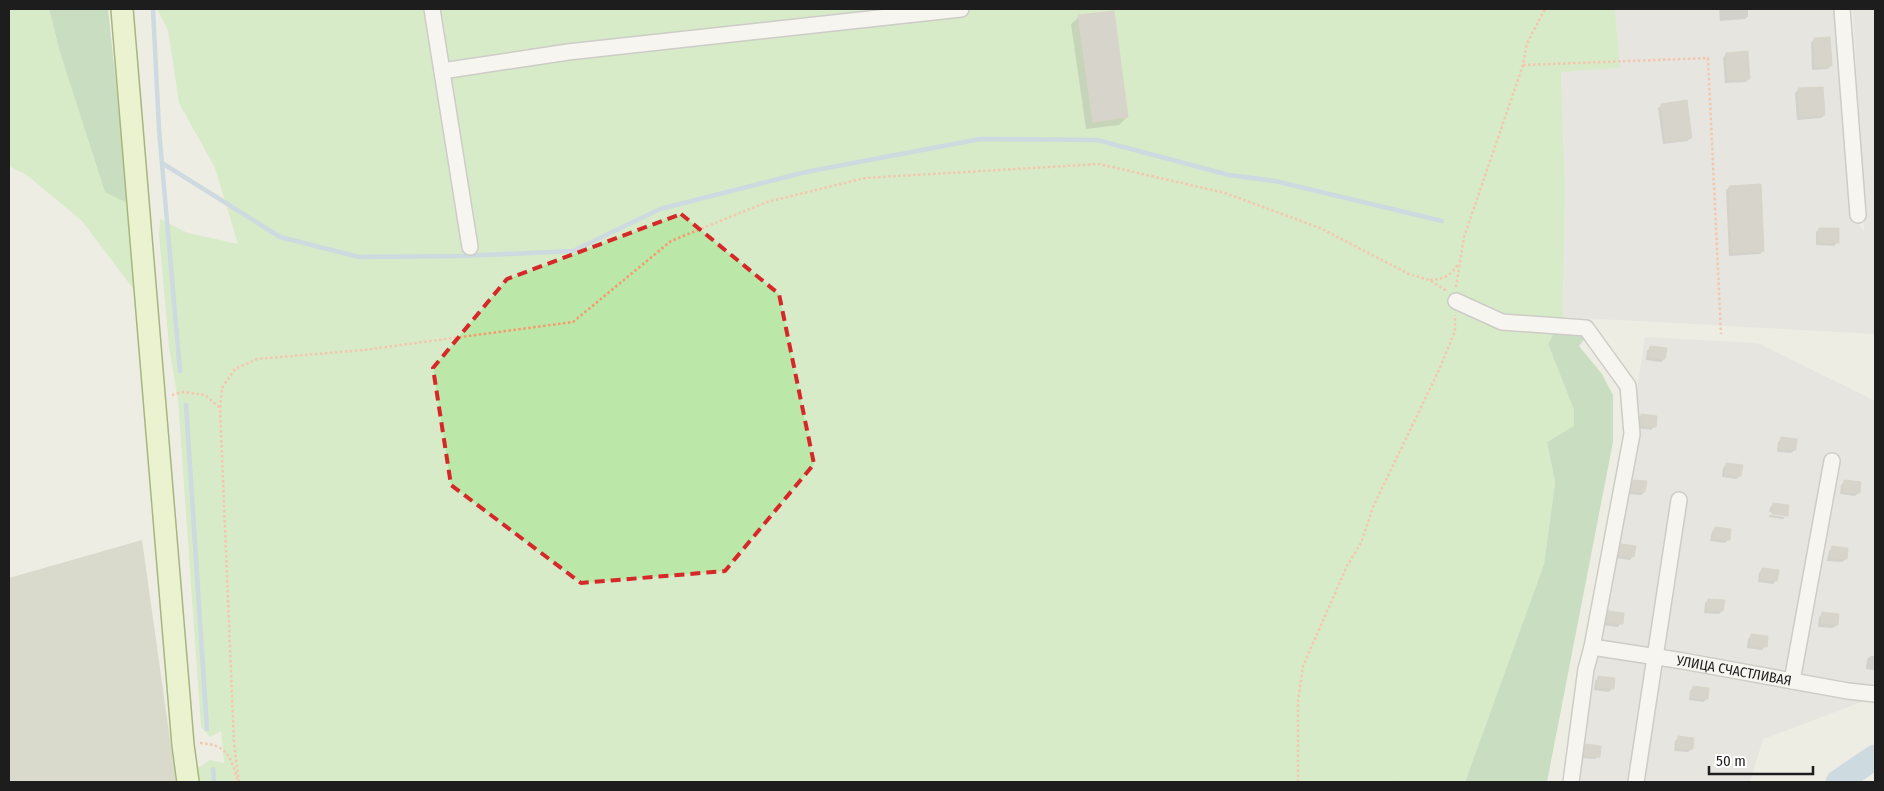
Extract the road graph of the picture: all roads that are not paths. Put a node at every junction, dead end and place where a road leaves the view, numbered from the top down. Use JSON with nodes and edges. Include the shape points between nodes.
{"nodes":[{"id":1,"x":122,"y":9,"type":"edge"},
{"id":2,"x":432,"y":9,"type":"edge"},
{"id":3,"x":961,"y":9,"type":"edge"},
{"id":4,"x":1842,"y":9,"type":"edge"},
{"id":5,"x":442,"y":71,"type":"junction"},
{"id":6,"x":1858,"y":215,"type":"dead end"},
{"id":7,"x":470,"y":247,"type":"dead end"},
{"id":8,"x":1456,"y":302,"type":"road end"},
{"id":9,"x":1832,"y":462,"type":"dead end"},
{"id":10,"x":1679,"y":500,"type":"dead end"},
{"id":11,"x":1592,"y":647,"type":"junction"},
{"id":12,"x":1654,"y":657,"type":"junction"},
{"id":13,"x":1792,"y":681,"type":"junction"},
{"id":14,"x":1875,"y":694,"type":"edge"},
{"id":15,"x":188,"y":782,"type":"edge"},
{"id":16,"x":1571,"y":782,"type":"edge"},
{"id":17,"x":1636,"y":782,"type":"edge"}],
"edges":[{"from":1,"to":15,"type":"street","via":[[182,746]]},
{"from":2,"to":5,"type":"street"},
{"from":3,"to":5,"type":"street","via":[[568,52]]},
{"from":4,"to":6,"type":"street"},
{"from":5,"to":7,"type":"street"},
{"from":8,"to":11,"type":"street","via":[[1502,322],[1586,328],[1628,386],[1632,434]]},
{"from":9,"to":13,"type":"street"},
{"from":10,"to":12,"type":"street"},
{"from":11,"to":12,"type":"street","name":"УЛИЦА СЧАСТЛИВАЯ"},
{"from":11,"to":16,"type":"street","via":[[1586,669]]},
{"from":12,"to":13,"type":"street","name":"УЛИЦА СЧАСТЛИВАЯ"},
{"from":12,"to":17,"type":"street"},
{"from":13,"to":14,"type":"street","name":"УЛИЦА СЧАСТЛИВАЯ"}]}
